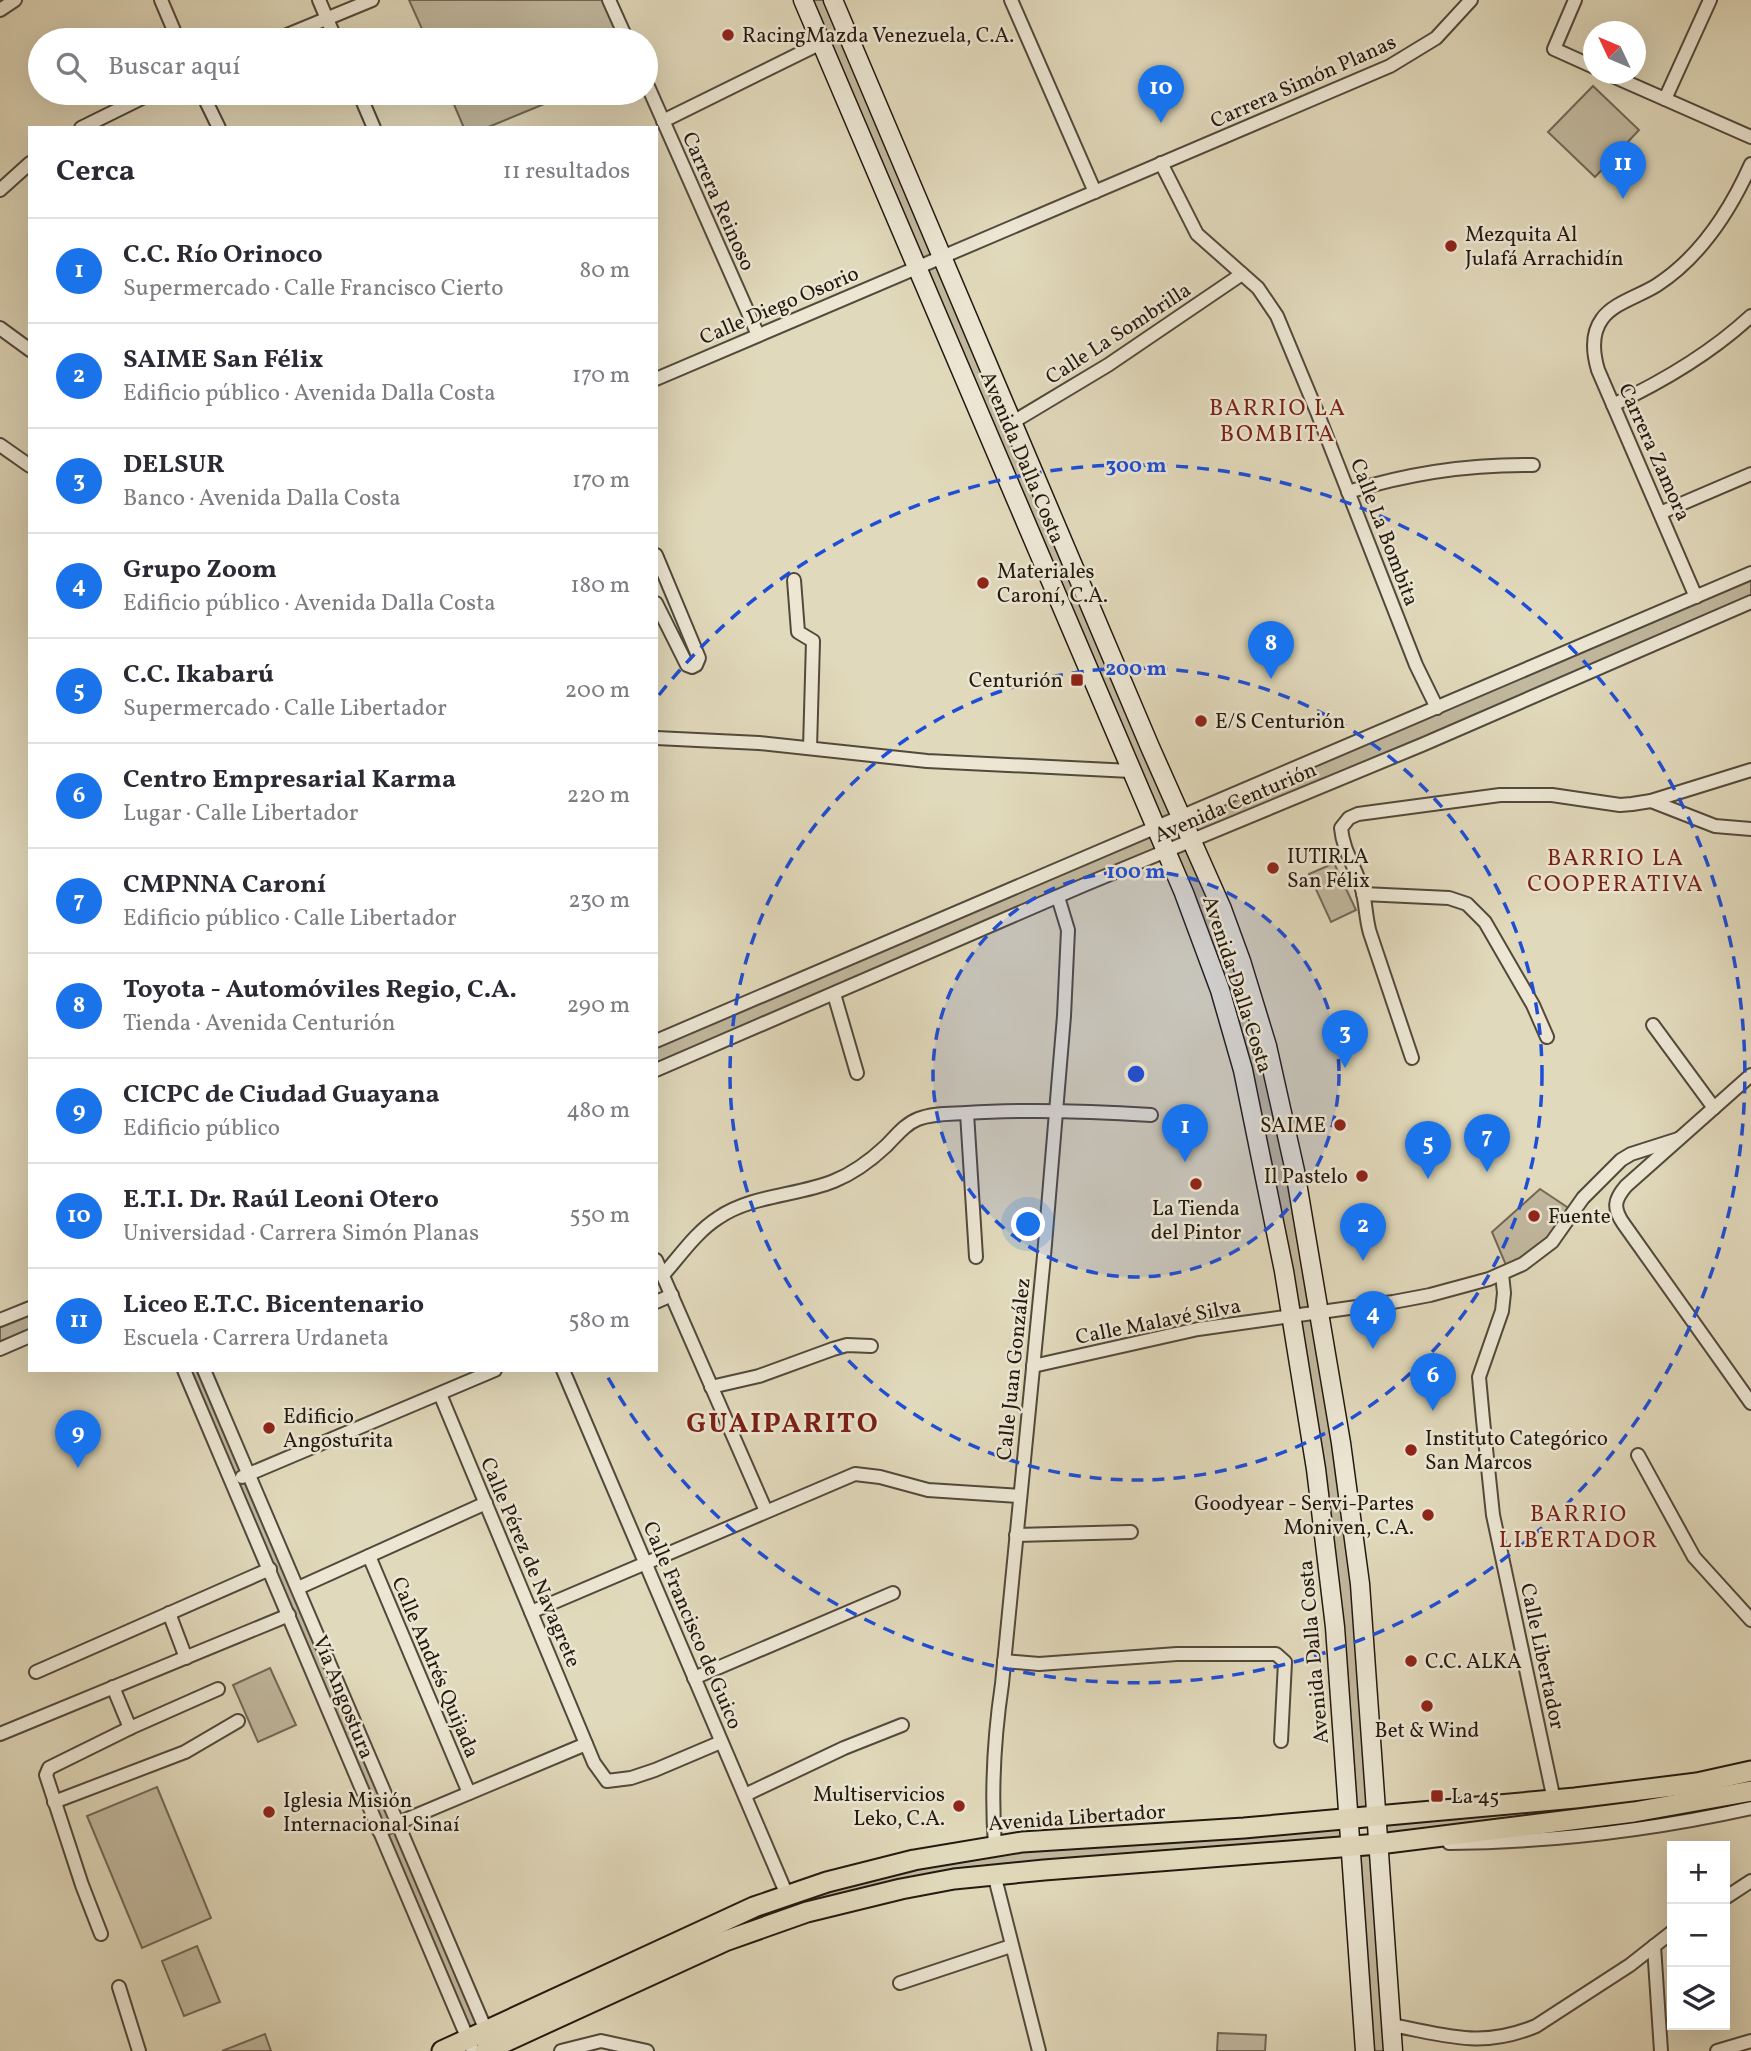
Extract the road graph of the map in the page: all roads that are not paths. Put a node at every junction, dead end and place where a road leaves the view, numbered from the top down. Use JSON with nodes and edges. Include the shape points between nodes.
{"nodes":[{"id":1,"x":15,"y":0,"type":"edge"},
{"id":2,"x":161,"y":0,"type":"edge"},
{"id":3,"x":319,"y":0,"type":"edge"},
{"id":4,"x":372,"y":0,"type":"edge"},
{"id":5,"x":610,"y":0,"type":"edge"},
{"id":6,"x":803,"y":0,"type":"edge"},
{"id":7,"x":833,"y":0,"type":"edge"},
{"id":8,"x":1011,"y":0,"type":"edge"},
{"id":9,"x":1471,"y":0,"type":"edge"},
{"id":10,"x":1575,"y":0,"type":"edge"},
{"id":11,"x":1710,"y":0,"type":"edge"},
{"id":12,"x":0,"y":10,"type":"edge"},
{"id":13,"x":327,"y":19,"type":"junction"},
{"id":14,"x":173,"y":28,"type":"edge"},
{"id":15,"x":305,"y":28,"type":"edge"},
{"id":16,"x":331,"y":28,"type":"edge"},
{"id":17,"x":622,"y":28,"type":"edge"},
{"id":18,"x":821,"y":43,"type":"junction"},
{"id":19,"x":1583,"y":62,"type":"edge"},
{"id":20,"x":1631,"y":84,"type":"edge"},
{"id":21,"x":1665,"y":99,"type":"junction"},
{"id":22,"x":128,"y":105,"type":"edge"},
{"id":23,"x":208,"y":105,"type":"edge"},
{"id":24,"x":364,"y":105,"type":"edge"},
{"id":25,"x":656,"y":105,"type":"edge"},
{"id":26,"x":663,"y":121,"type":"junction"},
{"id":27,"x":85,"y":126,"type":"edge"},
{"id":28,"x":218,"y":126,"type":"edge"},
{"id":29,"x":373,"y":126,"type":"edge"},
{"id":30,"x":1751,"y":137,"type":"edge"},
{"id":31,"x":1161,"y":163,"type":"junction"},
{"id":32,"x":1751,"y":164,"type":"edge"},
{"id":33,"x":28,"y":165,"type":"edge"},
{"id":34,"x":0,"y":190,"type":"edge"},
{"id":35,"x":1095,"y":192,"type":"junction"},
{"id":36,"x":941,"y":257,"type":"junction"},
{"id":37,"x":917,"y":266,"type":"junction"},
{"id":38,"x":1242,"y":274,"type":"junction"},
{"id":39,"x":1751,"y":316,"type":"edge"},
{"id":40,"x":0,"y":328,"type":"edge"},
{"id":41,"x":758,"y":335,"type":"junction"},
{"id":42,"x":28,"y":349,"type":"edge"},
{"id":43,"x":658,"y":378,"type":"edge"},
{"id":44,"x":1613,"y":405,"type":"junction"},
{"id":45,"x":1013,"y":422,"type":"junction"},
{"id":46,"x":0,"y":445,"type":"edge"},
{"id":47,"x":28,"y":465,"type":"edge"},
{"id":48,"x":1533,"y":465,"type":"dead end"},
{"id":49,"x":1751,"y":474,"type":"edge"},
{"id":50,"x":1348,"y":492,"type":"junction"},
{"id":51,"x":1660,"y":513,"type":"junction"},
{"id":52,"x":658,"y":560,"type":"edge"},
{"id":53,"x":1751,"y":573,"type":"edge"},
{"id":54,"x":794,"y":580,"type":"dead end"},
{"id":55,"x":1696,"y":597,"type":"junction"},
{"id":56,"x":1751,"y":602,"type":"edge"},
{"id":57,"x":658,"y":607,"type":"edge"},
{"id":58,"x":1437,"y":708,"type":"junction"},
{"id":59,"x":658,"y":738,"type":"edge"},
{"id":60,"x":810,"y":748,"type":"junction"},
{"id":61,"x":1751,"y":770,"type":"edge"},
{"id":62,"x":1131,"y":771,"type":"junction"},
{"id":63,"x":1651,"y":801,"type":"junction"},
{"id":64,"x":1181,"y":817,"type":"junction"},
{"id":65,"x":1156,"y":828,"type":"junction"},
{"id":66,"x":1751,"y":829,"type":"edge"},
{"id":67,"x":1191,"y":841,"type":"junction"},
{"id":68,"x":1166,"y":851,"type":"junction"},
{"id":69,"x":1363,"y":894,"type":"junction"},
{"id":70,"x":1058,"y":897,"type":"junction"},
{"id":71,"x":834,"y":994,"type":"junction"},
{"id":72,"x":1653,"y":1024,"type":"dead end"},
{"id":73,"x":1547,"y":1037,"type":"dead end"},
{"id":74,"x":658,"y":1040,"type":"edge"},
{"id":75,"x":1412,"y":1058,"type":"dead end"},
{"id":76,"x":658,"y":1069,"type":"edge"},
{"id":77,"x":857,"y":1073,"type":"dead end"},
{"id":78,"x":1751,"y":1075,"type":"edge"},
{"id":79,"x":1714,"y":1108,"type":"junction"},
{"id":80,"x":1056,"y":1111,"type":"junction"},
{"id":81,"x":967,"y":1113,"type":"junction"},
{"id":82,"x":1151,"y":1115,"type":"dead end"},
{"id":83,"x":1678,"y":1139,"type":"junction"},
{"id":84,"x":975,"y":1257,"type":"dead end"},
{"id":85,"x":658,"y":1264,"type":"edge"},
{"id":86,"x":1502,"y":1274,"type":"junction"},
{"id":87,"x":663,"y":1275,"type":"junction"},
{"id":88,"x":672,"y":1295,"type":"junction"},
{"id":89,"x":658,"y":1301,"type":"edge"},
{"id":90,"x":28,"y":1309,"type":"edge"},
{"id":91,"x":1320,"y":1313,"type":"junction"},
{"id":92,"x":1291,"y":1317,"type":"junction"},
{"id":93,"x":0,"y":1320,"type":"edge"},
{"id":94,"x":28,"y":1337,"type":"edge"},
{"id":95,"x":871,"y":1346,"type":"dead end"},
{"id":96,"x":0,"y":1349,"type":"edge"},
{"id":97,"x":1033,"y":1366,"type":"junction"},
{"id":98,"x":185,"y":1372,"type":"edge"},
{"id":99,"x":205,"y":1372,"type":"edge"},
{"id":100,"x":490,"y":1372,"type":"edge"},
{"id":101,"x":564,"y":1372,"type":"edge"},
{"id":102,"x":711,"y":1387,"type":"junction"},
{"id":103,"x":440,"y":1394,"type":"junction"},
{"id":104,"x":1751,"y":1403,"type":"edge"},
{"id":105,"x":1638,"y":1455,"type":"dead end"},
{"id":106,"x":249,"y":1474,"type":"junction"},
{"id":107,"x":232,"y":1481,"type":"junction"},
{"id":108,"x":1020,"y":1496,"type":"junction"},
{"id":109,"x":486,"y":1503,"type":"junction"},
{"id":110,"x":766,"y":1511,"type":"junction"},
{"id":111,"x":1131,"y":1532,"type":"dead end"},
{"id":112,"x":1016,"y":1535,"type":"junction"},
{"id":113,"x":369,"y":1556,"type":"junction"},
{"id":114,"x":645,"y":1563,"type":"junction"},
{"id":115,"x":270,"y":1569,"type":"junction"},
{"id":116,"x":298,"y":1588,"type":"junction"},
{"id":117,"x":893,"y":1593,"type":"dead end"},
{"id":118,"x":531,"y":1612,"type":"junction"},
{"id":119,"x":169,"y":1614,"type":"junction"},
{"id":120,"x":289,"y":1615,"type":"junction"},
{"id":121,"x":1751,"y":1620,"type":"edge"},
{"id":122,"x":186,"y":1658,"type":"junction"},
{"id":123,"x":1004,"y":1661,"type":"junction"},
{"id":124,"x":36,"y":1672,"type":"dead end"},
{"id":125,"x":694,"y":1678,"type":"junction"},
{"id":126,"x":113,"y":1688,"type":"junction"},
{"id":127,"x":218,"y":1689,"type":"dead end"},
{"id":128,"x":238,"y":1721,"type":"dead end"},
{"id":129,"x":901,"y":1725,"type":"dead end"},
{"id":130,"x":130,"y":1728,"type":"junction"},
{"id":131,"x":0,"y":1734,"type":"edge"},
{"id":132,"x":1281,"y":1741,"type":"dead end"},
{"id":133,"x":722,"y":1742,"type":"junction"},
{"id":134,"x":586,"y":1744,"type":"junction"},
{"id":135,"x":1751,"y":1771,"type":"edge"},
{"id":136,"x":1751,"y":1791,"type":"edge"},
{"id":137,"x":469,"y":1793,"type":"junction"},
{"id":138,"x":744,"y":1795,"type":"junction"},
{"id":139,"x":1554,"y":1800,"type":"junction"},
{"id":140,"x":54,"y":1802,"type":"junction"},
{"id":141,"x":1751,"y":1808,"type":"edge"},
{"id":142,"x":1377,"y":1815,"type":"junction"},
{"id":143,"x":1348,"y":1818,"type":"junction"},
{"id":144,"x":397,"y":1824,"type":"junction"},
{"id":145,"x":379,"y":1831,"type":"junction"},
{"id":146,"x":1379,"y":1844,"type":"junction"},
{"id":147,"x":995,"y":1846,"type":"junction"},
{"id":148,"x":1350,"y":1847,"type":"junction"},
{"id":149,"x":994,"y":1874,"type":"junction"},
{"id":150,"x":1751,"y":1881,"type":"edge"},
{"id":151,"x":787,"y":1895,"type":"junction"},
{"id":152,"x":1730,"y":1895,"type":"edge"},
{"id":153,"x":101,"y":1934,"type":"dead end"},
{"id":154,"x":1667,"y":1937,"type":"edge"},
{"id":155,"x":1011,"y":1946,"type":"junction"},
{"id":156,"x":1654,"y":1946,"type":"junction"},
{"id":157,"x":900,"y":1983,"type":"dead end"},
{"id":158,"x":119,"y":1987,"type":"dead end"},
{"id":159,"x":1391,"y":2025,"type":"junction"},
{"id":160,"x":1751,"y":2041,"type":"edge"},
{"id":161,"x":470,"y":2045,"type":"edge"},
{"id":162,"x":490,"y":2045,"type":"edge"},
{"id":163,"x":139,"y":2051,"type":"edge"},
{"id":164,"x":442,"y":2051,"type":"edge"},
{"id":165,"x":561,"y":2051,"type":"edge"},
{"id":166,"x":647,"y":2051,"type":"edge"},
{"id":167,"x":1039,"y":2051,"type":"edge"},
{"id":168,"x":1365,"y":2051,"type":"edge"},
{"id":169,"x":1393,"y":2051,"type":"edge"},
{"id":170,"x":1661,"y":2051,"type":"edge"},
{"id":171,"x":1717,"y":2051,"type":"edge"}],
"edges":[{"from":1,"to":12,"type":"street"},
{"from":2,"to":14,"type":"street"},
{"from":3,"to":13,"type":"street"},
{"from":4,"to":13,"type":"street"},
{"from":5,"to":17,"type":"street"},
{"from":6,"to":18,"type":"street","name":"Avenida Dalla Costa"},
{"from":7,"to":36,"type":"street","name":"Avenida Dalla Costa"},
{"from":8,"to":35,"type":"street"},
{"from":9,"to":31,"type":"street","name":"Carrera Simón Planas","via":[[1436,38],[1409,56]]},
{"from":10,"to":19,"type":"street","via":[[1554,49]]},
{"from":11,"to":21,"type":"street"},
{"from":13,"to":15,"type":"street"},
{"from":13,"to":16,"type":"street"},
{"from":18,"to":26,"type":"street"},
{"from":18,"to":37,"type":"street","name":"Avenida Dalla Costa"},
{"from":20,"to":21,"type":"street"},
{"from":21,"to":30,"type":"street"},
{"from":22,"to":27,"type":"street"},
{"from":23,"to":28,"type":"street"},
{"from":24,"to":29,"type":"street"},
{"from":25,"to":26,"type":"street","name":"Carrera Reinoso"},
{"from":26,"to":41,"type":"street","name":"Carrera Reinoso"},
{"from":31,"to":35,"type":"street","name":"Carrera Simón Planas"},
{"from":31,"to":38,"type":"street","name":"Calle La Bombita","via":[[1197,234]]},
{"from":32,"to":44,"type":"street","name":"Carrera Zamora","via":[[1715,229],[1698,249],[1670,276],[1600,321],[1594,339],[1595,359]]},
{"from":33,"to":34,"type":"street"},
{"from":35,"to":36,"type":"street","name":"Carrera Simón Planas"},
{"from":36,"to":37,"type":"street","name":"Calle Diego Osorio"},
{"from":36,"to":45,"type":"street","name":"Avenida Dalla Costa"},
{"from":37,"to":41,"type":"street","name":"Calle Diego Osorio"},
{"from":37,"to":62,"type":"street","name":"Avenida Dalla Costa"},
{"from":38,"to":45,"type":"street","name":"Calle La Sombrilla","via":[[1108,365]]},
{"from":38,"to":50,"type":"street","name":"Calle La Bombita","via":[[1268,300],[1287,337]]},
{"from":39,"to":44,"type":"street","via":[[1680,371]]},
{"from":40,"to":42,"type":"street"},
{"from":41,"to":43,"type":"street","name":"Calle Diego Osorio"},
{"from":44,"to":51,"type":"street","name":"Carrera Zamora"},
{"from":45,"to":64,"type":"street","name":"Avenida Dalla Costa"},
{"from":46,"to":47,"type":"street"},
{"from":48,"to":50,"type":"street","via":[[1488,464],[1436,471]]},
{"from":49,"to":51,"type":"street"},
{"from":50,"to":58,"type":"street","name":"Calle La Bombita"},
{"from":51,"to":55,"type":"street","name":"Carrera Zamora"},
{"from":52,"to":57,"type":"street","via":[[699,658],[696,665],[687,665]]},
{"from":53,"to":55,"type":"street","name":"Avenida Centurión"},
{"from":54,"to":60,"type":"street","via":[[797,632],[813,641]]},
{"from":55,"to":58,"type":"street","name":"Avenida Centurión"},
{"from":56,"to":67,"type":"street","name":"Avenida Centurión"},
{"from":58,"to":64,"type":"street","name":"Avenida Centurión"},
{"from":59,"to":60,"type":"street"},
{"from":60,"to":62,"type":"street","via":[[927,761]]},
{"from":61,"to":63,"type":"street"},
{"from":62,"to":65,"type":"street","name":"Avenida Dalla Costa"},
{"from":63,"to":66,"type":"street","via":[[1716,826]]},
{"from":63,"to":69,"type":"street","via":[[1620,805],[1552,794],[1500,795],[1359,814],[1341,828]]},
{"from":64,"to":65,"type":"street","name":"Avenida Centurión"},
{"from":64,"to":67,"type":"street","name":"Avenida Dalla Costa"},
{"from":65,"to":68,"type":"street","name":"Avenida Dalla Costa"},
{"from":65,"to":74,"type":"street","name":"Avenida Centurión"},
{"from":67,"to":68,"type":"street","name":"Avenida Centurión"},
{"from":67,"to":91,"type":"street","name":"Avenida Dalla Costa","via":[[1234,940],[1267,1046]]},
{"from":68,"to":70,"type":"street","name":"Avenida Centurión"},
{"from":68,"to":92,"type":"street","name":"Avenida Dalla Costa","via":[[1202,939],[1236,1044]]},
{"from":69,"to":73,"type":"street","via":[[1449,898],[1467,904],[1485,922]]},
{"from":69,"to":75,"type":"street","via":[[1370,933]]},
{"from":70,"to":71,"type":"street","name":"Avenida Centurión"},
{"from":70,"to":80,"type":"street","name":"Calle Juan González","via":[[1066,918],[1068,950]]},
{"from":71,"to":76,"type":"street","name":"Avenida Centurión"},
{"from":71,"to":77,"type":"street"},
{"from":72,"to":79,"type":"street"},
{"from":78,"to":79,"type":"street"},
{"from":79,"to":83,"type":"street"},
{"from":80,"to":81,"type":"street"},
{"from":80,"to":82,"type":"street"},
{"from":80,"to":97,"type":"street","name":"Calle Juan González"},
{"from":81,"to":84,"type":"street"},
{"from":81,"to":87,"type":"street","via":[[918,1119],[852,1173],[729,1211],[707,1226]]},
{"from":83,"to":86,"type":"street","name":"Calle Malavé Silva","via":[[1621,1160],[1596,1183],[1552,1242]]},
{"from":83,"to":104,"type":"street","via":[[1626,1186],[1615,1209]]},
{"from":85,"to":87,"type":"street"},
{"from":86,"to":91,"type":"street","name":"Calle Malavé Silva","via":[[1430,1295]]},
{"from":86,"to":139,"type":"street","name":"Calle Libertador","via":[[1502,1311],[1479,1377],[1483,1420],[1493,1516]]},
{"from":87,"to":88,"type":"street"},
{"from":88,"to":89,"type":"street"},
{"from":88,"to":102,"type":"street"},
{"from":90,"to":93,"type":"street"},
{"from":91,"to":92,"type":"street","name":"Calle Malavé Silva"},
{"from":91,"to":142,"type":"street","name":"Avenida Dalla Costa","via":[[1355,1536]]},
{"from":92,"to":97,"type":"street","name":"Calle Malavé Silva","via":[[1198,1329]]},
{"from":92,"to":143,"type":"street","name":"Avenida Dalla Costa","via":[[1328,1556]]},
{"from":94,"to":96,"type":"street"},
{"from":95,"to":102,"type":"street","via":[[847,1345],[759,1376]]},
{"from":97,"to":108,"type":"street","name":"Calle Juan González"},
{"from":98,"to":107,"type":"street","name":"Vía Angostura"},
{"from":99,"to":106,"type":"street","name":"Vía Angostura"},
{"from":100,"to":103,"type":"street"},
{"from":101,"to":114,"type":"street","name":"Calle Francisco de Guico"},
{"from":102,"to":110,"type":"street"},
{"from":103,"to":106,"type":"street"},
{"from":103,"to":109,"type":"street","name":"Calle Pérez de Navagrete"},
{"from":105,"to":121,"type":"street","via":[[1694,1556]]},
{"from":106,"to":107,"type":"street"},
{"from":106,"to":116,"type":"street","name":"Vía Angostura"},
{"from":107,"to":115,"type":"street","name":"Vía Angostura"},
{"from":108,"to":110,"type":"street","via":[[928,1490],[855,1474]]},
{"from":108,"to":112,"type":"street","name":"Calle Juan González"},
{"from":109,"to":113,"type":"street"},
{"from":109,"to":118,"type":"street","name":"Calle Pérez de Navagrete"},
{"from":110,"to":114,"type":"street"},
{"from":111,"to":112,"type":"street"},
{"from":112,"to":123,"type":"street","name":"Calle Juan González"},
{"from":113,"to":116,"type":"street"},
{"from":113,"to":137,"type":"street","name":"Calle Andrés Quijada"},
{"from":114,"to":118,"type":"street"},
{"from":114,"to":125,"type":"street","name":"Calle Francisco de Guico"},
{"from":115,"to":119,"type":"street"},
{"from":115,"to":120,"type":"street","name":"Vía Angostura"},
{"from":116,"to":144,"type":"street","name":"Vía Angostura"},
{"from":117,"to":125,"type":"street"},
{"from":118,"to":134,"type":"street","name":"Calle Pérez de Navagrete"},
{"from":119,"to":122,"type":"street"},
{"from":119,"to":124,"type":"street"},
{"from":120,"to":122,"type":"street"},
{"from":120,"to":145,"type":"street","name":"Vía Angostura"},
{"from":122,"to":126,"type":"street"},
{"from":123,"to":132,"type":"street","via":[[1039,1664],[1177,1654],[1276,1654],[1285,1662]]},
{"from":123,"to":147,"type":"street","name":"Calle Juan González","via":[[992,1769]]},
{"from":125,"to":133,"type":"street","name":"Calle Francisco de Guico"},
{"from":126,"to":130,"type":"street"},
{"from":126,"to":131,"type":"street"},
{"from":127,"to":130,"type":"street"},
{"from":128,"to":140,"type":"street","via":[[185,1752]]},
{"from":129,"to":138,"type":"street"},
{"from":130,"to":140,"type":"street","via":[[49,1768],[46,1775]]},
{"from":133,"to":134,"type":"street","name":"Calle Pérez de Navagrete","via":[[655,1770],[607,1781]]},
{"from":133,"to":138,"type":"street","name":"Calle Francisco de Guico"},
{"from":134,"to":137,"type":"street"},
{"from":135,"to":139,"type":"main road","name":"Avenida Libertador"},
{"from":136,"to":146,"type":"main road","name":"Avenida Libertador","via":[[1634,1812]]},
{"from":137,"to":144,"type":"street"},
{"from":138,"to":151,"type":"street","name":"Calle Francisco de Guico"},
{"from":139,"to":142,"type":"main road","name":"Avenida Libertador"},
{"from":140,"to":153,"type":"street"},
{"from":141,"to":146,"type":"street","name":"Avenida Libertador","via":[[1534,1841]]},
{"from":142,"to":143,"type":"main road","name":"Avenida Libertador"},
{"from":142,"to":146,"type":"street","name":"Avenida Dalla Costa"},
{"from":143,"to":147,"type":"main road","name":"Avenida Libertador"},
{"from":143,"to":148,"type":"street","name":"Avenida Dalla Costa"},
{"from":144,"to":145,"type":"street"},
{"from":144,"to":162,"type":"street","name":"Vía Angostura"},
{"from":145,"to":161,"type":"street","name":"Vía Angostura"},
{"from":146,"to":148,"type":"main road","name":"Avenida Libertador"},
{"from":146,"to":159,"type":"street","name":"Avenida Dalla Costa"},
{"from":147,"to":151,"type":"main road","name":"Avenida Libertador","via":[[867,1871]]},
{"from":148,"to":149,"type":"main road","name":"Avenida Libertador"},
{"from":148,"to":168,"type":"street","name":"Avenida Dalla Costa"},
{"from":149,"to":155,"type":"street"},
{"from":149,"to":162,"type":"main road","name":"Avenida Libertador","via":[[901,1889],[768,1924]]},
{"from":150,"to":152,"type":"street"},
{"from":151,"to":162,"type":"main road","name":"Avenida Libertador","via":[[712,1925]]},
{"from":154,"to":156,"type":"street"},
{"from":155,"to":157,"type":"street"},
{"from":155,"to":167,"type":"street"},
{"from":156,"to":159,"type":"street","via":[[1536,2026],[1507,2037],[1479,2040]]},
{"from":156,"to":170,"type":"street"},
{"from":158,"to":163,"type":"street"},
{"from":159,"to":169,"type":"street","name":"Avenida Dalla Costa"},
{"from":160,"to":171,"type":"street"},
{"from":161,"to":162,"type":"main road","name":"Avenida Libertador"},
{"from":161,"to":164,"type":"main road","name":"Avenida Libertador"},
{"from":165,"to":166,"type":"street","via":[[601,2041]]}]}
